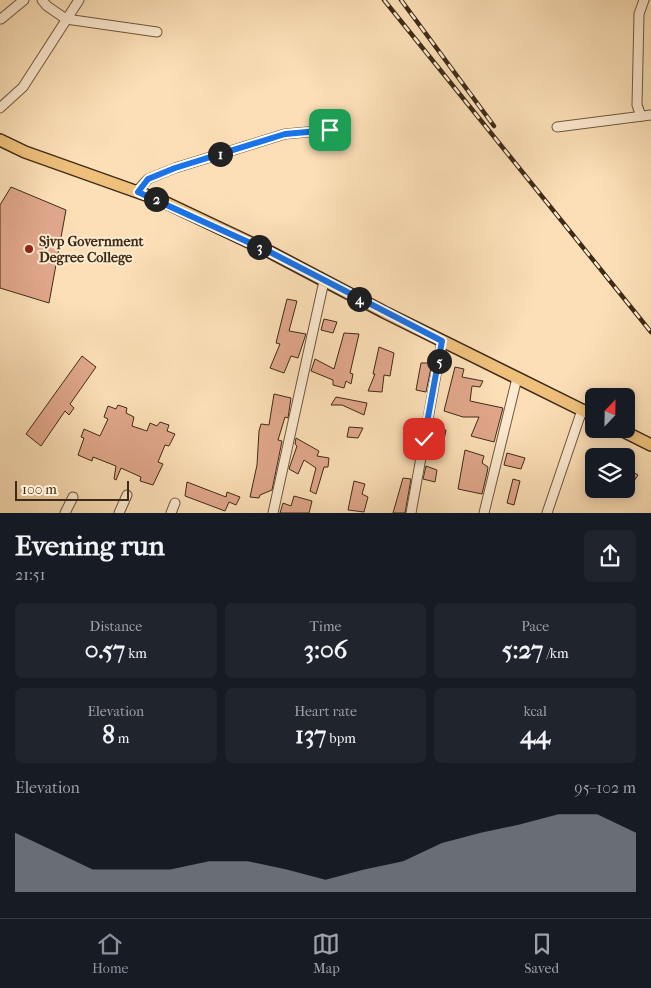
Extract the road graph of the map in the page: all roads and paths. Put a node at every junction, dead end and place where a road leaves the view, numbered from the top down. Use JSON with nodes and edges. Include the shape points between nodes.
{"nodes":[{"id":1,"x":24,"y":0,"type":"edge"},
{"id":2,"x":42,"y":0,"type":"edge"},
{"id":3,"x":79,"y":0,"type":"edge"},
{"id":4,"x":644,"y":0,"type":"edge"},
{"id":5,"x":1,"y":19,"type":"edge"},
{"id":6,"x":66,"y":19,"type":"junction"},
{"id":7,"x":156,"y":32,"type":"dead end"},
{"id":8,"x":0,"y":108,"type":"edge"},
{"id":9,"x":651,"y":115,"type":"edge"},
{"id":10,"x":641,"y":116,"type":"junction"},
{"id":11,"x":557,"y":127,"type":"dead end"},
{"id":12,"x":330,"y":130,"type":"dead end"},
{"id":13,"x":0,"y":140,"type":"edge"},
{"id":14,"x":138,"y":192,"type":"junction"},
{"id":15,"x":324,"y":280,"type":"junction"},
{"id":16,"x":442,"y":341,"type":"junction"},
{"id":17,"x":517,"y":378,"type":"junction"},
{"id":18,"x":582,"y":410,"type":"junction"},
{"id":19,"x":585,"y":412,"type":"edge"},
{"id":20,"x":635,"y":437,"type":"edge"},
{"id":21,"x":651,"y":445,"type":"edge"},
{"id":22,"x":127,"y":495,"type":"dead end"},
{"id":23,"x":73,"y":497,"type":"dead end"},
{"id":24,"x":175,"y":503,"type":"dead end"},
{"id":25,"x":65,"y":513,"type":"edge"},
{"id":26,"x":119,"y":513,"type":"edge"},
{"id":27,"x":171,"y":513,"type":"edge"},
{"id":28,"x":273,"y":513,"type":"edge"},
{"id":29,"x":411,"y":513,"type":"edge"},
{"id":30,"x":484,"y":513,"type":"edge"},
{"id":31,"x":547,"y":513,"type":"edge"}],
"edges":[{"from":1,"to":5,"type":"street"},
{"from":2,"to":6,"type":"street"},
{"from":3,"to":6,"type":"street"},
{"from":4,"to":10,"type":"street","via":[[638,32],[637,105]]},
{"from":6,"to":7,"type":"street"},
{"from":6,"to":8,"type":"street","via":[[23,87]]},
{"from":9,"to":10,"type":"street"},
{"from":10,"to":11,"type":"street"},
{"from":12,"to":14,"type":"street","via":[[285,134],[175,168],[148,179]]},
{"from":13,"to":14,"type":"main road"},
{"from":14,"to":15,"type":"main road"},
{"from":15,"to":16,"type":"main road"},
{"from":15,"to":28,"type":"street"},
{"from":16,"to":17,"type":"main road"},
{"from":16,"to":29,"type":"street"},
{"from":17,"to":18,"type":"main road"},
{"from":17,"to":30,"type":"street"},
{"from":18,"to":19,"type":"main road"},
{"from":18,"to":31,"type":"street"},
{"from":20,"to":21,"type":"main road"},
{"from":22,"to":26,"type":"street"},
{"from":23,"to":25,"type":"street"},
{"from":24,"to":27,"type":"street"}]}
